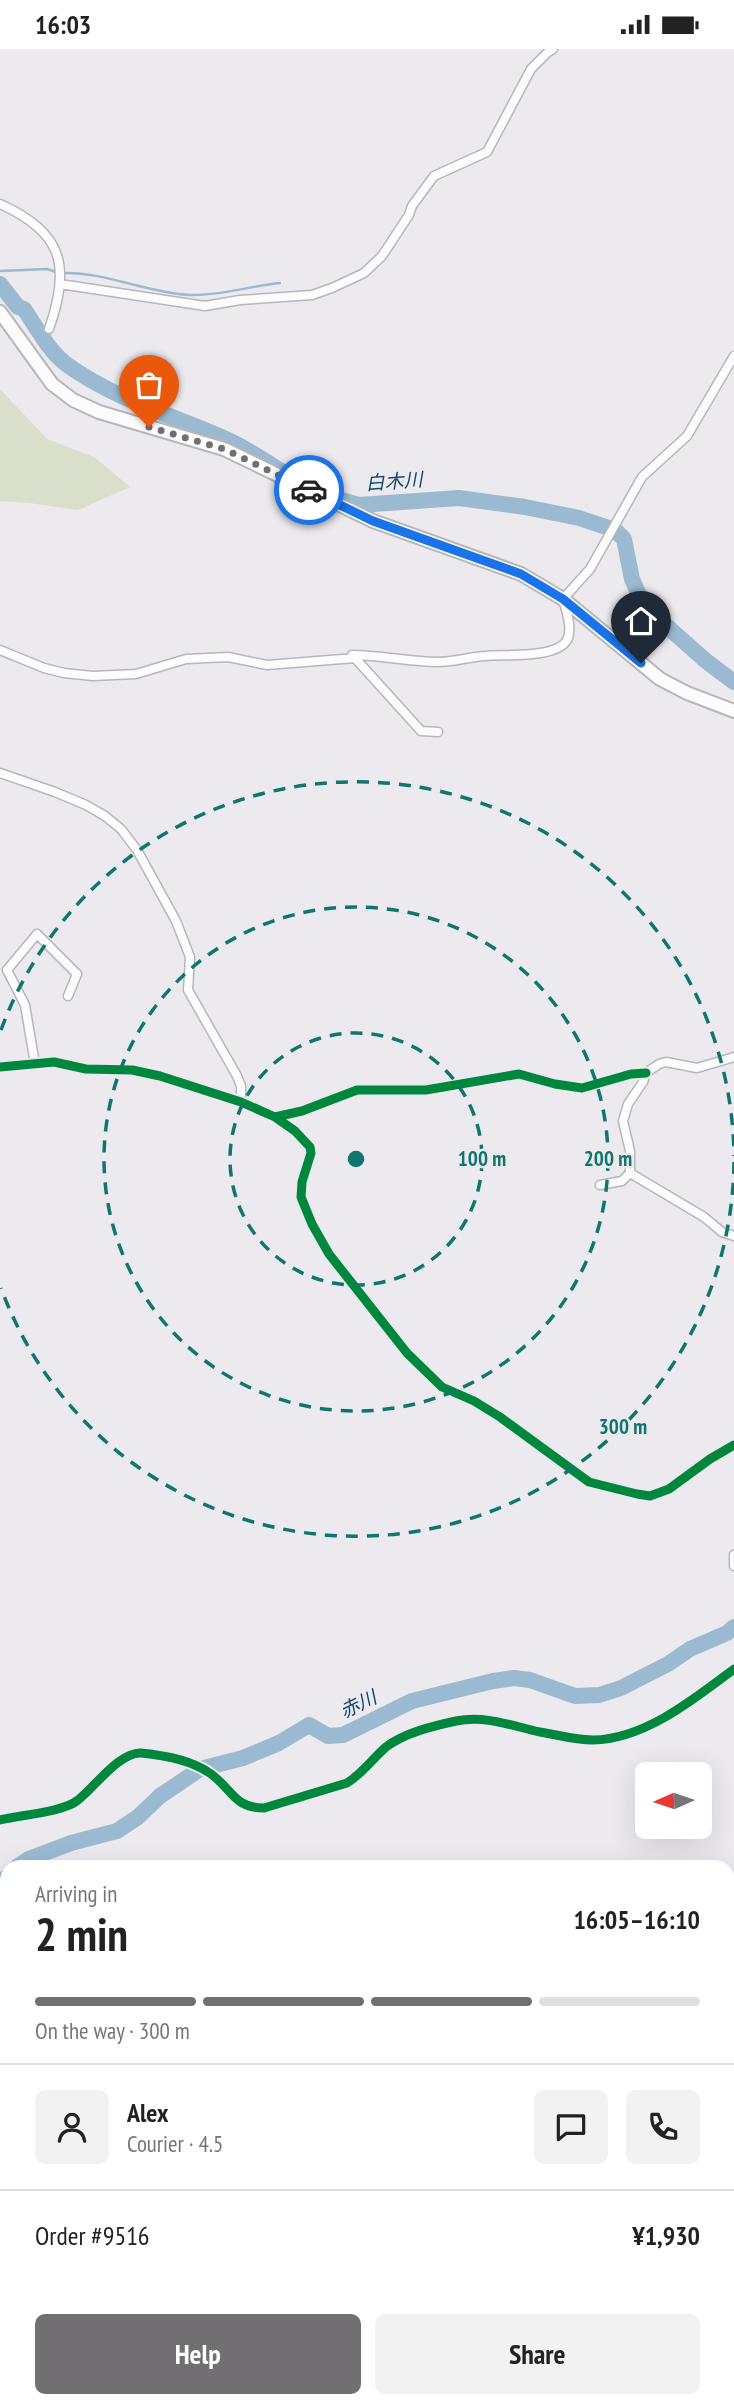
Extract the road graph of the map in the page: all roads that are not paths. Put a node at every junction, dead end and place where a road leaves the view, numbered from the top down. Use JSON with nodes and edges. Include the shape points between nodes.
{"nodes":[{"id":1,"x":553,"y":49,"type":"edge"},
{"id":2,"x":0,"y":204,"type":"edge"},
{"id":3,"x":60,"y":284,"type":"junction"},
{"id":4,"x":0,"y":312,"type":"edge"},
{"id":5,"x":49,"y":329,"type":"dead end"},
{"id":6,"x":734,"y":356,"type":"edge"},
{"id":7,"x":563,"y":599,"type":"junction"},
{"id":8,"x":0,"y":650,"type":"edge"},
{"id":9,"x":355,"y":659,"type":"junction"},
{"id":10,"x":734,"y":711,"type":"edge"},
{"id":11,"x":438,"y":732,"type":"dead end"},
{"id":12,"x":0,"y":773,"type":"edge"},
{"id":13,"x":68,"y":996,"type":"dead end"},
{"id":14,"x":734,"y":1057,"type":"edge"},
{"id":15,"x":35,"y":1064,"type":"junction"},
{"id":16,"x":0,"y":1067,"type":"edge"},
{"id":17,"x":646,"y":1073,"type":"junction"},
{"id":18,"x":241,"y":1102,"type":"junction"},
{"id":19,"x":275,"y":1117,"type":"junction"},
{"id":20,"x":630,"y":1173,"type":"junction"},
{"id":21,"x":600,"y":1185,"type":"dead end"},
{"id":22,"x":734,"y":1236,"type":"edge"},
{"id":23,"x":734,"y":1445,"type":"edge"},
{"id":24,"x":734,"y":1555,"type":"edge"},
{"id":25,"x":734,"y":1566,"type":"edge"},
{"id":26,"x":734,"y":1669,"type":"edge"},
{"id":27,"x":0,"y":1820,"type":"edge"}],
"edges":[{"from":1,"to":3,"type":"street","via":[[531,69],[488,152],[434,176],[382,256],[364,273],[312,295],[205,306]]},
{"from":2,"to":3,"type":"street","via":[[27,217],[49,237]]},
{"from":3,"to":5,"type":"street"},
{"from":4,"to":7,"type":"main road","via":[[52,384],[73,400],[224,449],[373,521],[521,574]]},
{"from":6,"to":7,"type":"street","via":[[687,436],[642,477],[590,569]]},
{"from":7,"to":9,"type":"street","via":[[568,638],[551,651],[456,662],[352,655]]},
{"from":7,"to":10,"type":"main road","via":[[660,679]]},
{"from":8,"to":9,"type":"street","via":[[44,668],[93,676],[136,674],[186,659],[228,657],[267,665]]},
{"from":9,"to":11,"type":"street","via":[[421,731]]},
{"from":12,"to":18,"type":"street","via":[[86,805],[121,829],[183,937],[190,957],[188,990],[237,1076]]},
{"from":13,"to":15,"type":"street","via":[[77,974],[37,934],[7,970],[24,1005]]},
{"from":14,"to":17,"type":"street","via":[[697,1068],[666,1062]]},
{"from":15,"to":16,"type":"street"},
{"from":15,"to":18,"type":"street","via":[[132,1070]]},
{"from":17,"to":19,"type":"street","via":[[582,1088],[519,1075],[426,1090],[357,1090]]},
{"from":17,"to":20,"type":"street","via":[[623,1121]]},
{"from":18,"to":19,"type":"street"},
{"from":19,"to":23,"type":"street","via":[[310,1147],[301,1197],[329,1254],[407,1353],[442,1387],[500,1417],[589,1482],[637,1495],[669,1489]]},
{"from":20,"to":21,"type":"street","via":[[622,1181]]},
{"from":20,"to":22,"type":"street"},
{"from":24,"to":25,"type":"street"},
{"from":26,"to":27,"type":"street","via":[[628,1735],[587,1740],[489,1719],[458,1721],[397,1740],[346,1783],[264,1808],[239,1803],[212,1774],[192,1763],[139,1753],[120,1760],[71,1805]]}]}
